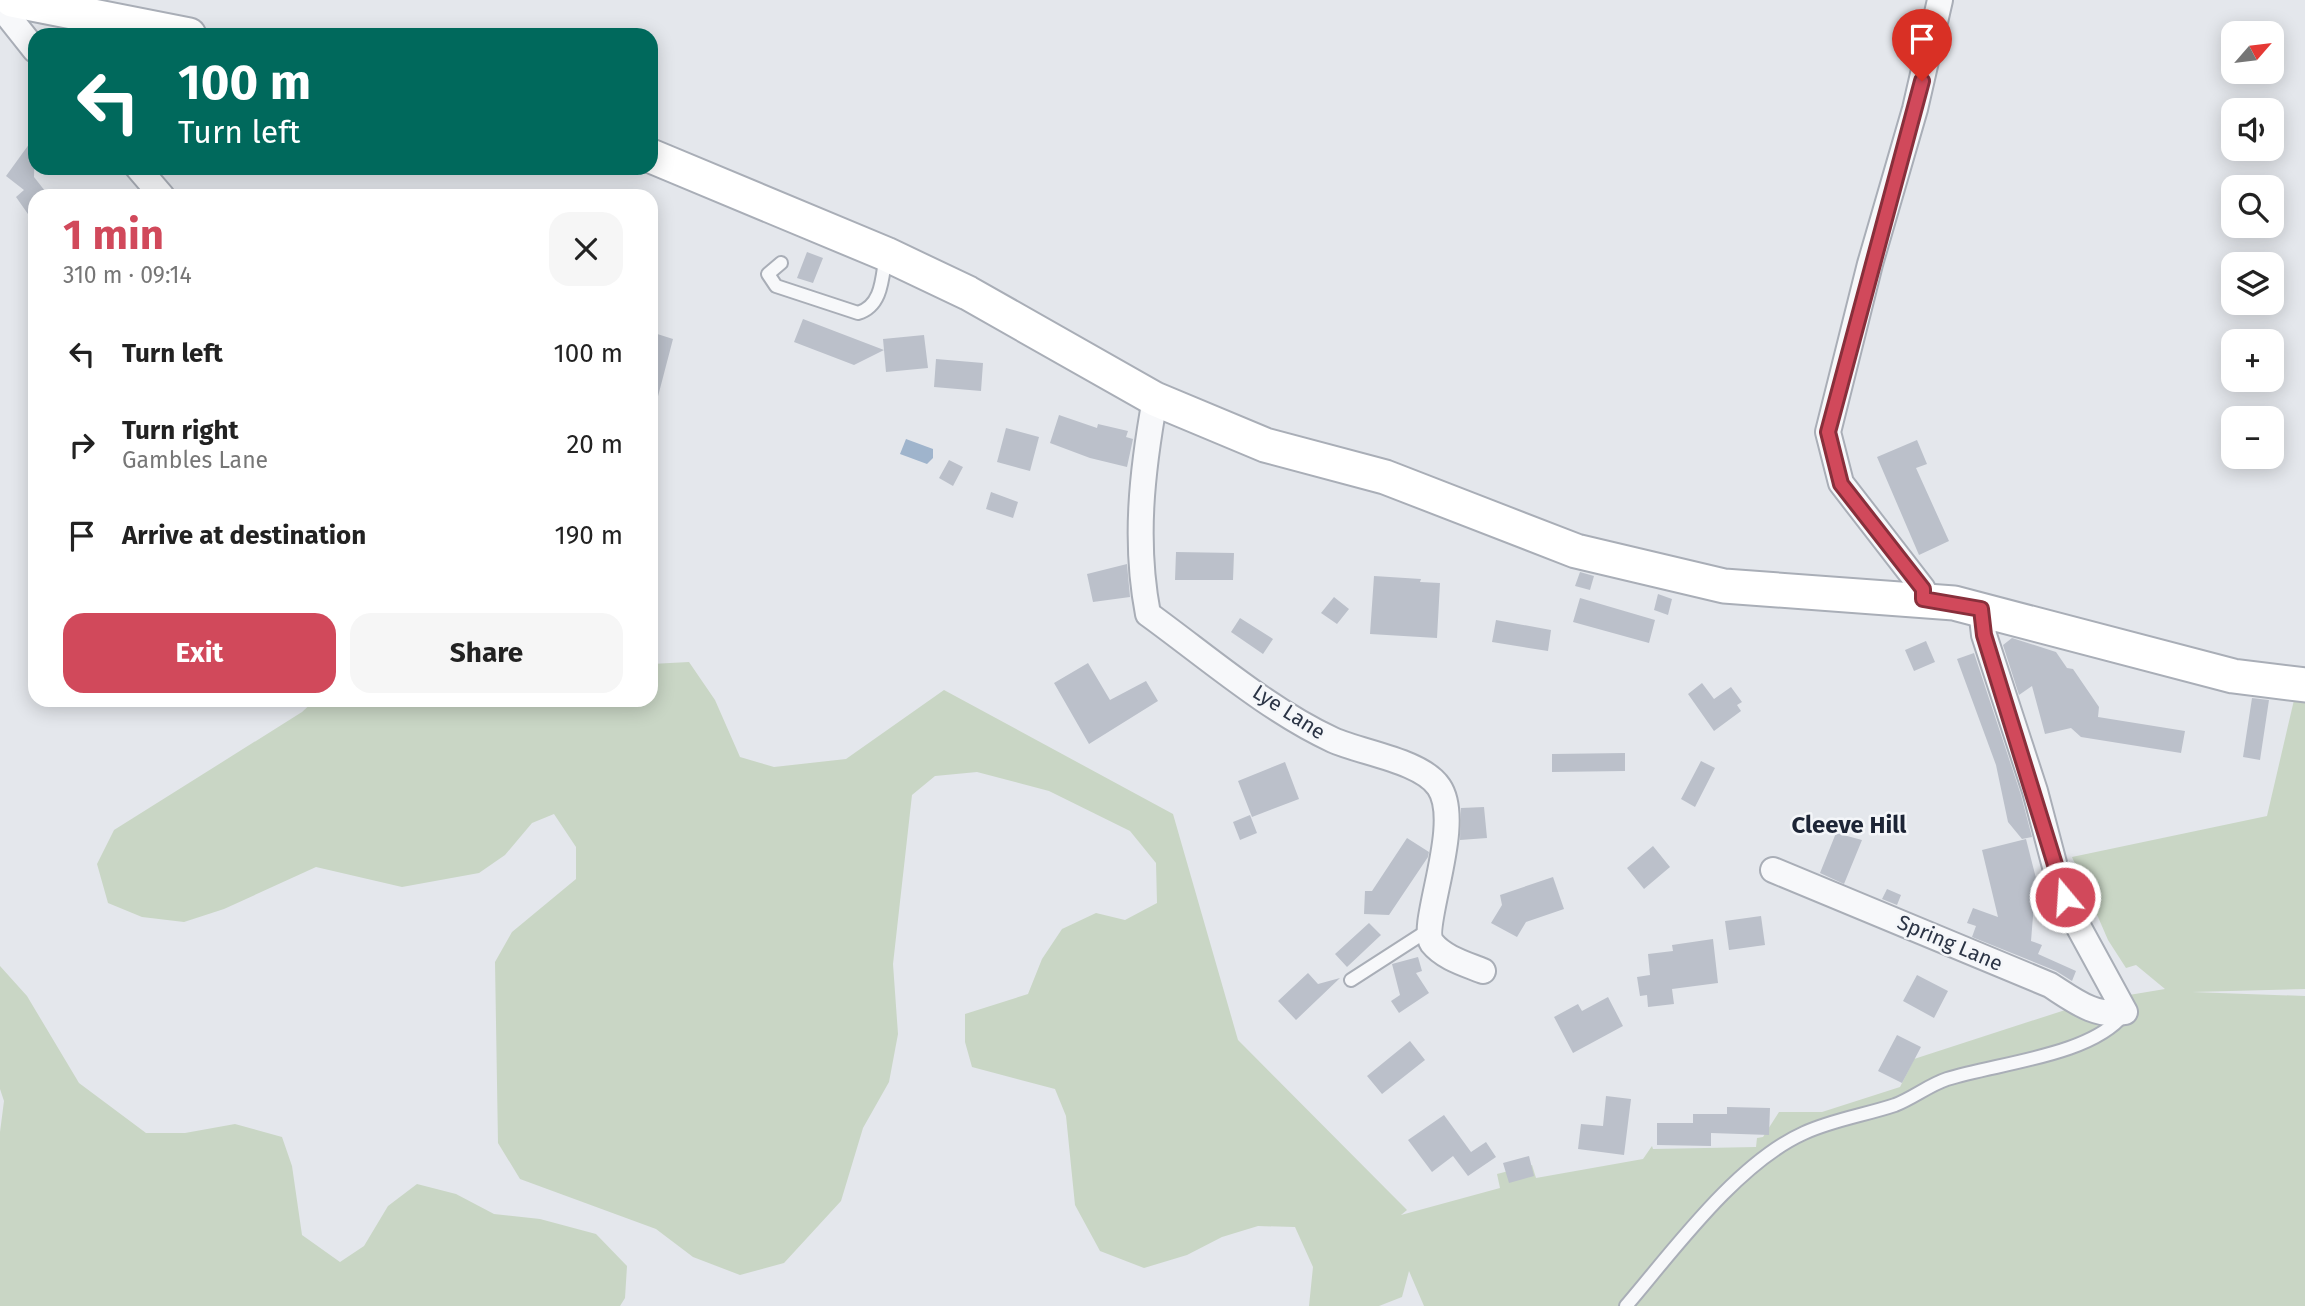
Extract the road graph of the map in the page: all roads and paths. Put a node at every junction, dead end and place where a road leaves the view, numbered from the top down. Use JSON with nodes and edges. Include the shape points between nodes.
{"nodes":[{"id":1,"x":12,"y":0,"type":"edge"},
{"id":2,"x":1940,"y":0,"type":"edge"},
{"id":3,"x":0,"y":6,"type":"edge"},
{"id":4,"x":148,"y":28,"type":"edge"},
{"id":5,"x":28,"y":41,"type":"edge"},
{"id":6,"x":658,"y":159,"type":"edge"},
{"id":7,"x":144,"y":175,"type":"edge"},
{"id":8,"x":156,"y":189,"type":"edge"},
{"id":9,"x":886,"y":254,"type":"junction"},
{"id":10,"x":782,"y":262,"type":"dead end"},
{"id":11,"x":1155,"y":399,"type":"junction"},
{"id":12,"x":1923,"y":599,"type":"junction"},
{"id":13,"x":1981,"y":609,"type":"junction"},
{"id":14,"x":2305,"y":685,"type":"edge"},
{"id":15,"x":1773,"y":870,"type":"dead end"},
{"id":16,"x":1427,"y":931,"type":"junction"},
{"id":17,"x":1483,"y":971,"type":"dead end"},
{"id":18,"x":1351,"y":980,"type":"dead end"},
{"id":19,"x":2126,"y":1012,"type":"junction"},
{"id":20,"x":1626,"y":1306,"type":"edge"}],
"edges":[{"from":1,"to":4,"type":"main road"},
{"from":2,"to":12,"type":"street","via":[[1828,432],[1841,484],[1923,589]]},
{"from":3,"to":5,"type":"street"},
{"from":6,"to":9,"type":"main road"},
{"from":7,"to":8,"type":"street"},
{"from":9,"to":10,"type":"lane","via":[[877,299],[858,313],[776,286],[768,274]]},
{"from":9,"to":11,"type":"main road","via":[[968,293]]},
{"from":11,"to":12,"type":"main road","via":[[1265,445],[1385,477],[1551,542],[1646,570],[1724,586]]},
{"from":11,"to":16,"type":"street","name":"Lye Lane","via":[[1144,460],[1139,570],[1148,614],[1304,726],[1435,781],[1445,800],[1445,845]]},
{"from":12,"to":13,"type":"main road"},
{"from":13,"to":14,"type":"main road","via":[[2233,676]]},
{"from":13,"to":19,"type":"street","via":[[1984,635],[2059,882],[2071,913]]},
{"from":15,"to":19,"type":"street","name":"Spring Lane","via":[[2050,985],[2088,1009],[2110,1016]]},
{"from":16,"to":17,"type":"street","via":[[1448,956]]},
{"from":16,"to":18,"type":"lane"},
{"from":19,"to":20,"type":"lane","via":[[2113,1028],[2064,1049],[1945,1080],[1898,1104],[1803,1133],[1764,1158],[1702,1217]]}]}
